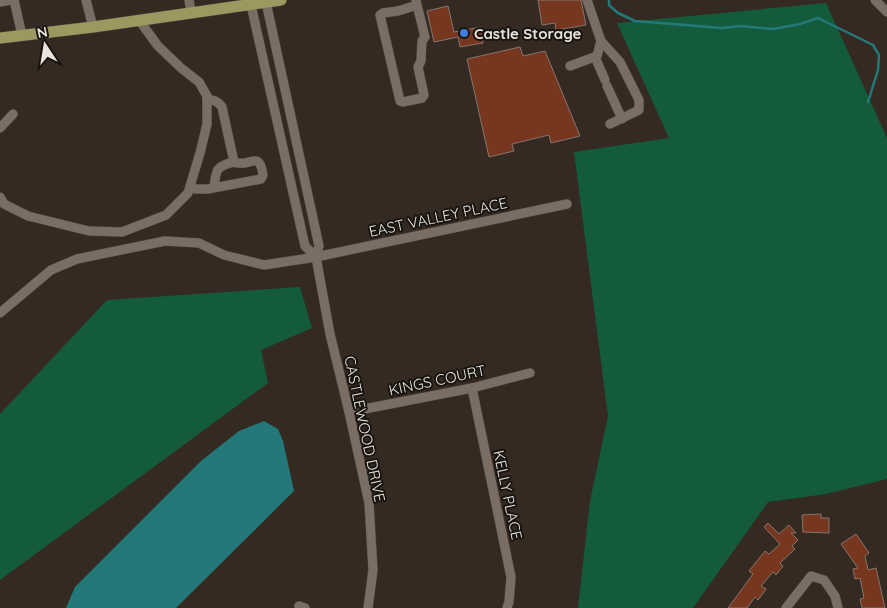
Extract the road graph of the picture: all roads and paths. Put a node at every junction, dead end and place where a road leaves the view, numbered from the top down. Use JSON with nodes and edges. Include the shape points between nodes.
{"nodes":[{"id":1,"x":12,"y":0,"type":"edge"},
{"id":2,"x":86,"y":0,"type":"edge"},
{"id":3,"x":189,"y":0,"type":"edge"},
{"id":4,"x":282,"y":0,"type":"edge"},
{"id":5,"x":587,"y":0,"type":"edge"},
{"id":6,"x":875,"y":0,"type":"edge"},
{"id":7,"x":0,"y":2,"type":"edge"},
{"id":8,"x":266,"y":2,"type":"junction"},
{"id":9,"x":417,"y":2,"type":"edge"},
{"id":10,"x":247,"y":3,"type":"edge"},
{"id":11,"x":191,"y":12,"type":"junction"},
{"id":12,"x":887,"y":12,"type":"edge"},
{"id":13,"x":139,"y":20,"type":"junction"},
{"id":14,"x":93,"y":27,"type":"junction"},
{"id":15,"x":22,"y":35,"type":"junction"},
{"id":16,"x":0,"y":38,"type":"edge"},
{"id":17,"x":601,"y":41,"type":"junction"},
{"id":18,"x":595,"y":57,"type":"junction"},
{"id":19,"x":570,"y":66,"type":"dead end"},
{"id":20,"x":207,"y":99,"type":"junction"},
{"id":21,"x":13,"y":114,"type":"dead end"},
{"id":22,"x":622,"y":119,"type":"junction"},
{"id":23,"x":610,"y":124,"type":"dead end"},
{"id":24,"x":0,"y":128,"type":"edge"},
{"id":25,"x":234,"y":162,"type":"junction"},
{"id":26,"x":190,"y":187,"type":"junction"},
{"id":27,"x":214,"y":187,"type":"junction"},
{"id":28,"x":1,"y":202,"type":"edge"},
{"id":29,"x":567,"y":204,"type":"dead end"},
{"id":30,"x":316,"y":257,"type":"junction"},
{"id":31,"x":0,"y":312,"type":"edge"},
{"id":32,"x":530,"y":373,"type":"dead end"},
{"id":33,"x":472,"y":388,"type":"junction"},
{"id":34,"x":349,"y":412,"type":"junction"},
{"id":35,"x":368,"y":608,"type":"edge"},
{"id":36,"x":506,"y":608,"type":"edge"},
{"id":37,"x":786,"y":608,"type":"edge"},
{"id":38,"x":838,"y":608,"type":"edge"}],
"edges":[{"from":1,"to":7,"type":"street"},
{"from":1,"to":15,"type":"street"},
{"from":2,"to":14,"type":"street"},
{"from":3,"to":11,"type":"street"},
{"from":4,"to":8,"type":"main road"},
{"from":5,"to":17,"type":"street"},
{"from":6,"to":12,"type":"street"},
{"from":8,"to":10,"type":"main road"},
{"from":8,"to":30,"type":"street","name":"CASTLEWOOD DRIVE","via":[[319,246]]},
{"from":9,"to":9,"type":"street","via":[[380,15],[400,101],[403,102],[424,95],[418,67],[425,37]]},
{"from":10,"to":11,"type":"main road"},
{"from":10,"to":30,"type":"street","name":"CASTLEWOOD DRIVE","via":[[304,246]]},
{"from":11,"to":13,"type":"main road"},
{"from":13,"to":14,"type":"main road"},
{"from":13,"to":20,"type":"street","via":[[158,46],[199,82]]},
{"from":14,"to":15,"type":"main road"},
{"from":15,"to":16,"type":"main road"},
{"from":17,"to":18,"type":"street"},
{"from":17,"to":22,"type":"street","via":[[620,62],[639,100],[639,110]]},
{"from":18,"to":19,"type":"street"},
{"from":18,"to":22,"type":"street"},
{"from":20,"to":25,"type":"street","via":[[222,106]]},
{"from":20,"to":26,"type":"street","via":[[207,124]]},
{"from":21,"to":24,"type":"street"},
{"from":22,"to":23,"type":"street"},
{"from":25,"to":27,"type":"street","via":[[217,170]]},
{"from":25,"to":27,"type":"street","via":[[260,162],[263,175]]},
{"from":26,"to":27,"type":"street"},
{"from":26,"to":28,"type":"street","via":[[166,215],[122,232],[89,232],[28,216]]},
{"from":29,"to":30,"type":"street","name":"EAST VALLEY PLACE"},
{"from":30,"to":31,"type":"street","name":"EAST VALLEY PLACE","via":[[264,265],[224,255],[199,243],[165,241],[77,259],[51,270]]},
{"from":30,"to":34,"type":"street","name":"CASTLEWOOD DRIVE"},
{"from":32,"to":33,"type":"street","name":"KINGS COURT"},
{"from":33,"to":34,"type":"street","name":"KINGS COURT"},
{"from":33,"to":36,"type":"street","name":"KELLY PLACE","via":[[511,577]]},
{"from":34,"to":35,"type":"street","name":"CASTLEWOOD DRIVE","via":[[369,503],[373,570]]},
{"from":37,"to":38,"type":"street","via":[[811,576],[824,580],[835,596]]}]}
